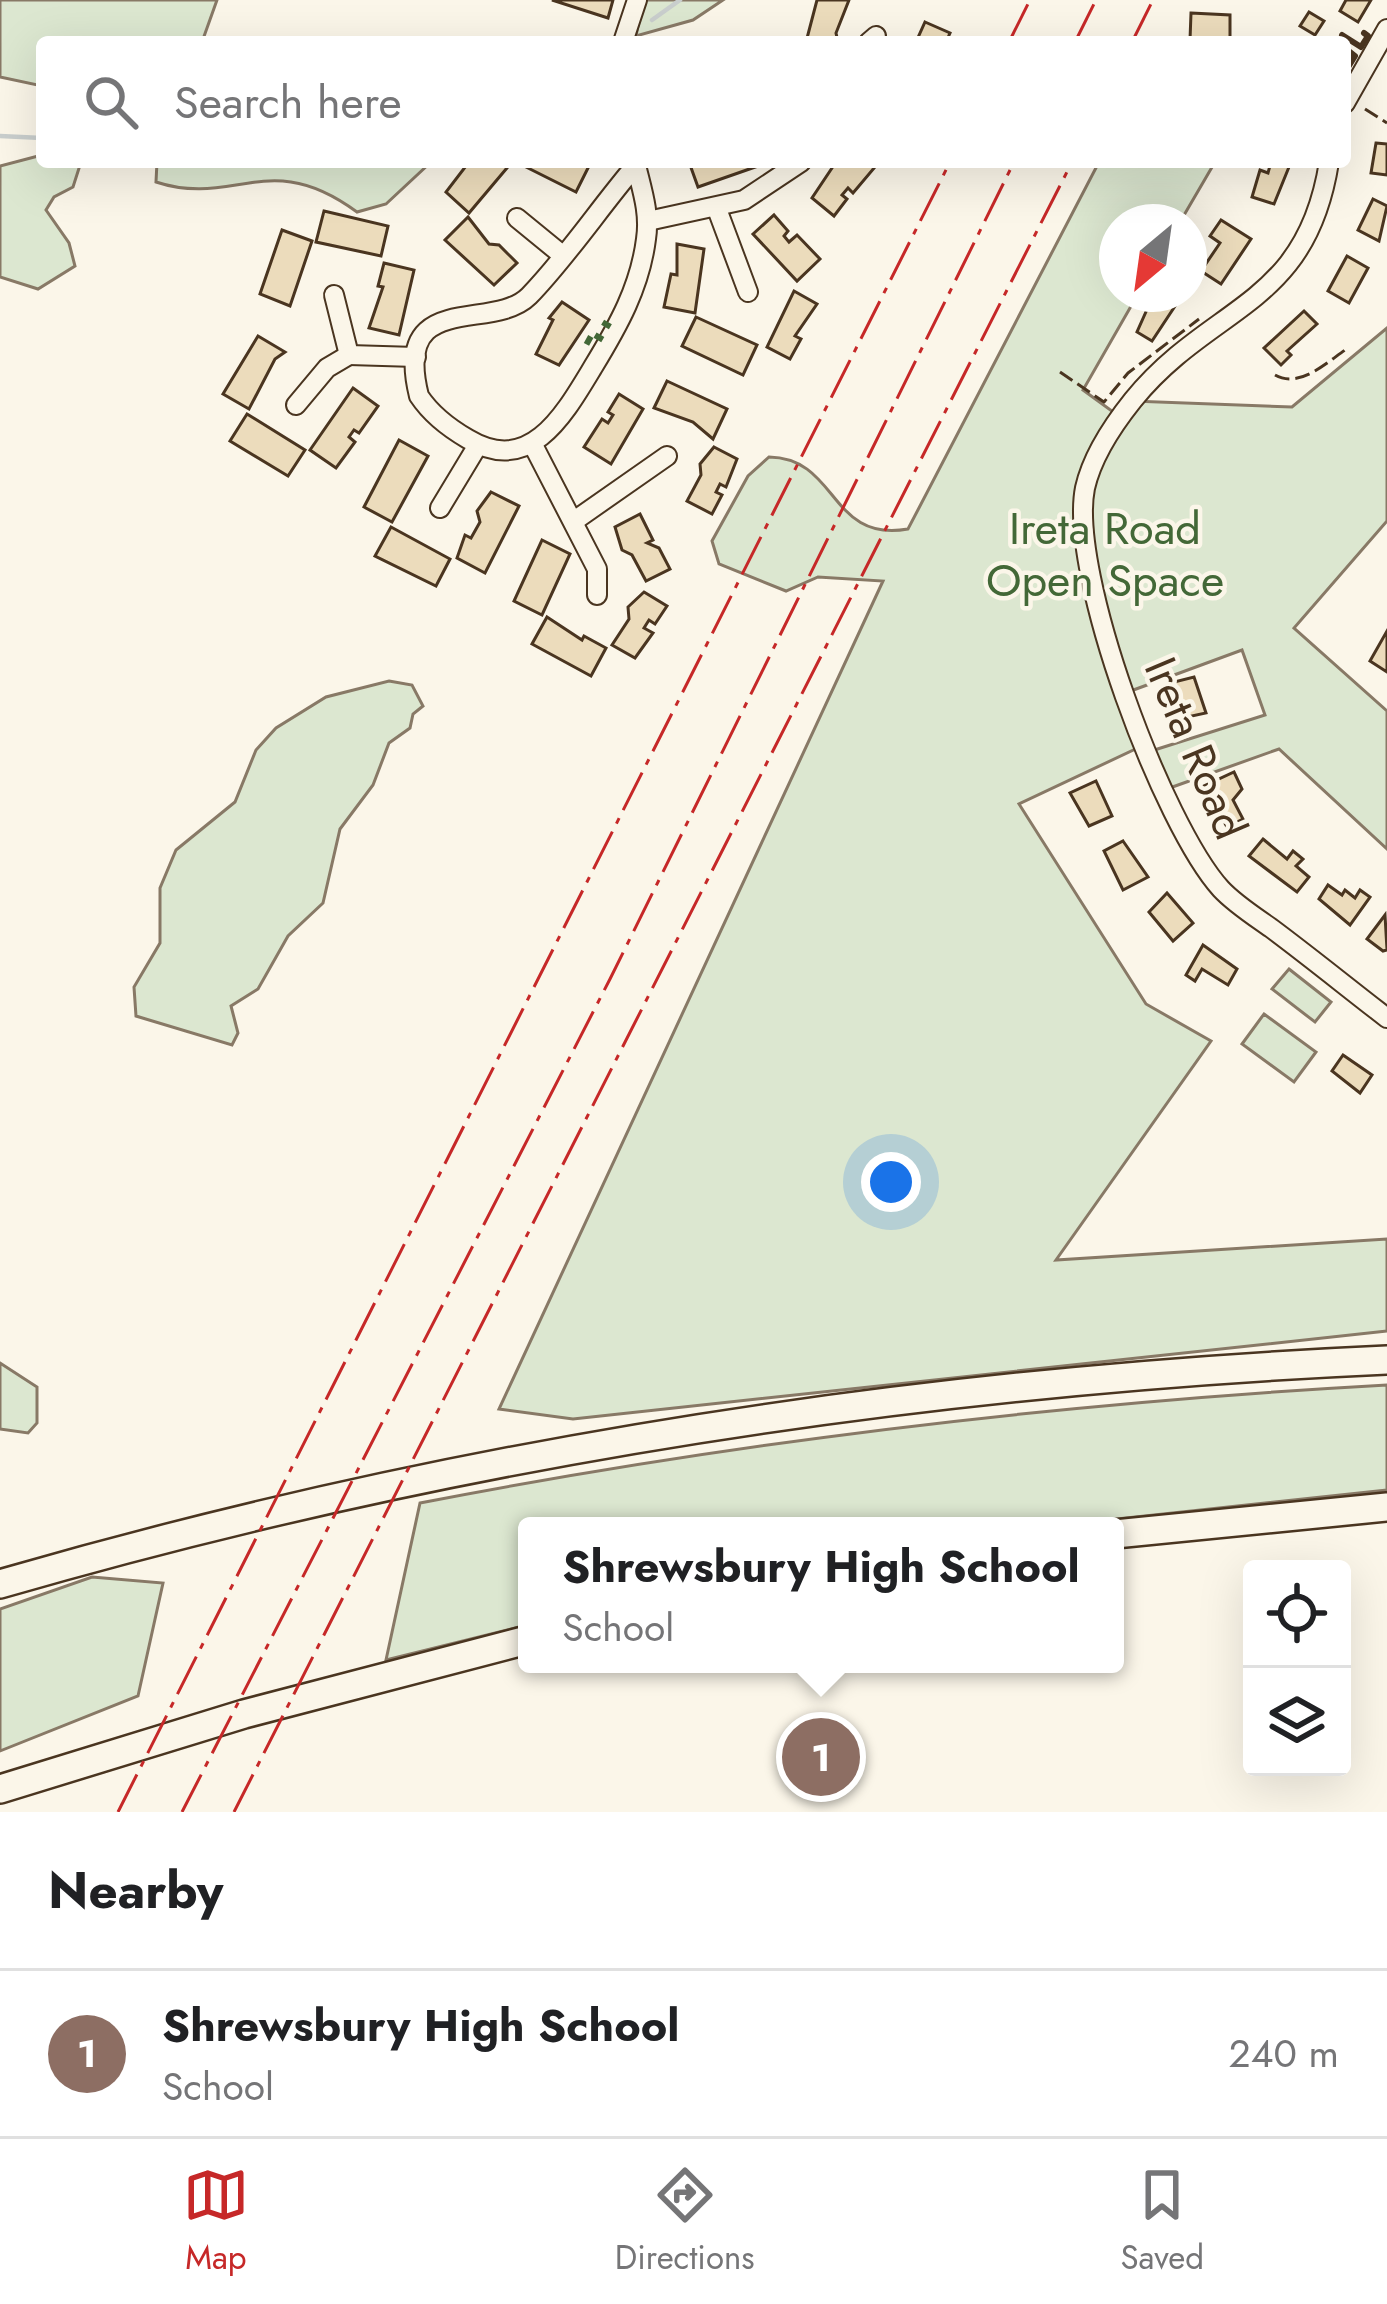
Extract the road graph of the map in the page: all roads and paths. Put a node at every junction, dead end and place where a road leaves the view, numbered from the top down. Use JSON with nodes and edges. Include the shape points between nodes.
{"nodes":[{"id":1,"x":637,"y":0,"type":"edge"},
{"id":2,"x":1387,"y":29,"type":"edge"},
{"id":3,"x":625,"y":36,"type":"edge"},
{"id":4,"x":1351,"y":92,"type":"edge"},
{"id":5,"x":632,"y":168,"type":"edge"},
{"id":6,"x":636,"y":168,"type":"edge"},
{"id":7,"x":794,"y":168,"type":"edge"},
{"id":8,"x":1329,"y":168,"type":"edge"},
{"id":9,"x":717,"y":209,"type":"junction"},
{"id":10,"x":517,"y":218,"type":"dead end"},
{"id":11,"x":648,"y":221,"type":"junction"},
{"id":12,"x":561,"y":254,"type":"junction"},
{"id":13,"x":748,"y":292,"type":"dead end"},
{"id":14,"x":334,"y":295,"type":"dead end"},
{"id":15,"x":349,"y":355,"type":"junction"},
{"id":16,"x":416,"y":357,"type":"junction"},
{"id":17,"x":296,"y":405,"type":"dead end"},
{"id":18,"x":478,"y":445,"type":"junction"},
{"id":19,"x":533,"y":445,"type":"junction"},
{"id":20,"x":667,"y":455,"type":"dead end"},
{"id":21,"x":440,"y":508,"type":"dead end"},
{"id":22,"x":574,"y":521,"type":"junction"},
{"id":23,"x":597,"y":595,"type":"dead end"},
{"id":24,"x":1387,"y":1018,"type":"edge"},
{"id":25,"x":1383,"y":1360,"type":"edge"},
{"id":26,"x":1387,"y":1507,"type":"edge"},
{"id":27,"x":1124,"y":1533,"type":"edge"},
{"id":28,"x":0,"y":1584,"type":"edge"},
{"id":29,"x":518,"y":1642,"type":"edge"},
{"id":30,"x":0,"y":1789,"type":"edge"}],
"edges":[{"from":1,"to":3,"type":"street"},
{"from":2,"to":4,"type":"street"},
{"from":5,"to":12,"type":"street"},
{"from":6,"to":11,"type":"street"},
{"from":7,"to":9,"type":"street"},
{"from":8,"to":24,"type":"street","name":"Ireta Road","via":[[1323,203],[1296,259],[1261,296],[1155,376],[1109,435],[1085,489],[1086,562],[1148,752],[1201,864],[1226,895]]},
{"from":9,"to":11,"type":"street"},
{"from":9,"to":13,"type":"street"},
{"from":10,"to":12,"type":"street"},
{"from":11,"to":19,"type":"street","via":[[624,316]]},
{"from":12,"to":16,"type":"street","via":[[524,301],[449,316]]},
{"from":14,"to":15,"type":"street"},
{"from":15,"to":16,"type":"street"},
{"from":15,"to":17,"type":"street"},
{"from":16,"to":18,"type":"street","via":[[426,405]]},
{"from":18,"to":19,"type":"street","via":[[511,452]]},
{"from":18,"to":21,"type":"street"},
{"from":19,"to":22,"type":"street"},
{"from":20,"to":22,"type":"street"},
{"from":22,"to":23,"type":"street","via":[[597,569]]},
{"from":25,"to":28,"type":"highway","via":[[1061,1382],[676,1432],[358,1494]]},
{"from":26,"to":27,"type":"highway"},
{"from":29,"to":30,"type":"highway"}]}
